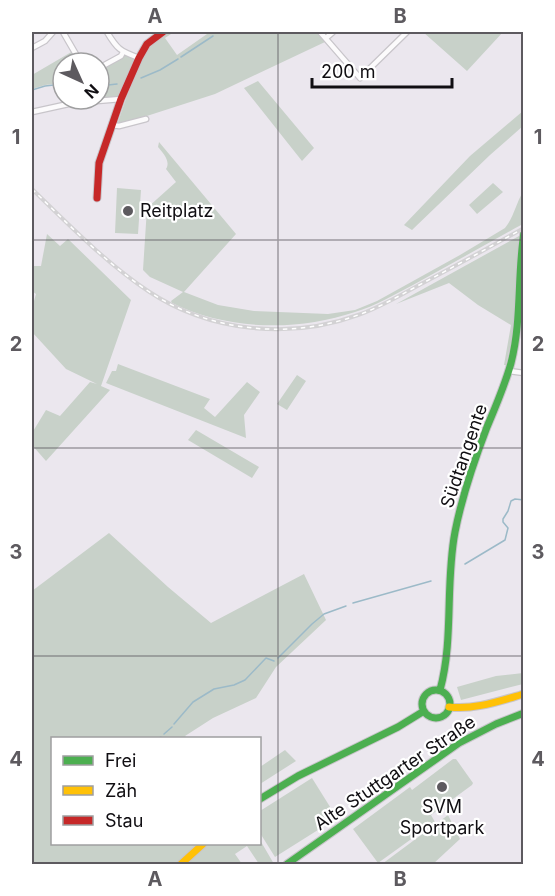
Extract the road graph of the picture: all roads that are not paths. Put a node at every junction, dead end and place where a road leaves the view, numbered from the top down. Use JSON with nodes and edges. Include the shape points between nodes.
{"nodes":[{"id":1,"x":53,"y":32,"type":"edge"},
{"id":2,"x":63,"y":32,"type":"edge"},
{"id":3,"x":107,"y":32,"type":"edge"},
{"id":4,"x":163,"y":32,"type":"edge"},
{"id":5,"x":320,"y":32,"type":"edge"},
{"id":6,"x":333,"y":32,"type":"edge"},
{"id":7,"x":407,"y":32,"type":"edge"},
{"id":8,"x":326,"y":38,"type":"junction"},
{"id":9,"x":32,"y":48,"type":"edge"},
{"id":10,"x":74,"y":51,"type":"edge"},
{"id":11,"x":123,"y":52,"type":"junction"},
{"id":12,"x":139,"y":58,"type":"junction"},
{"id":13,"x":111,"y":61,"type":"edge"},
{"id":14,"x":121,"y":99,"type":"junction"},
{"id":15,"x":32,"y":112,"type":"edge"},
{"id":16,"x":146,"y":119,"type":"dead end"},
{"id":17,"x":112,"y":125,"type":"junction"},
{"id":18,"x":97,"y":198,"type":"dead end"},
{"id":19,"x":524,"y":232,"type":"edge"},
{"id":20,"x":508,"y":371,"type":"junction"},
{"id":21,"x":524,"y":373,"type":"edge"},
{"id":22,"x":440,"y":690,"type":"junction"},
{"id":23,"x":524,"y":694,"type":"edge"},
{"id":24,"x":450,"y":707,"type":"junction"},
{"id":25,"x":424,"y":711,"type":"junction"},
{"id":26,"x":524,"y":713,"type":"edge"},
{"id":27,"x":261,"y":798,"type":"edge"},
{"id":28,"x":201,"y":845,"type":"edge"},
{"id":29,"x":181,"y":864,"type":"edge"},
{"id":30,"x":287,"y":864,"type":"edge"}],
"edges":[{"from":1,"to":9,"type":"street"},
{"from":2,"to":10,"type":"street"},
{"from":3,"to":11,"type":"street"},
{"from":4,"to":12,"type":"main road","via":[[147,44]]},
{"from":5,"to":8,"type":"street"},
{"from":6,"to":8,"type":"street"},
{"from":7,"to":8,"type":"street","via":[[360,78]]},
{"from":11,"to":12,"type":"street"},
{"from":11,"to":13,"type":"street"},
{"from":12,"to":14,"type":"main road"},
{"from":14,"to":15,"type":"street"},
{"from":14,"to":17,"type":"main road"},
{"from":16,"to":17,"type":"street"},
{"from":17,"to":18,"type":"main road","via":[[99,163]]},
{"from":19,"to":20,"type":"main road","name":"Südtangente","via":[[517,335]]},
{"from":20,"to":21,"type":"street"},
{"from":20,"to":22,"type":"main road","name":"Südtangente","via":[[460,509],[449,576],[447,656]]},
{"from":22,"to":24,"type":"main road","via":[[447,695]]},
{"from":22,"to":25,"type":"main road","via":[[425,695]]},
{"from":23,"to":24,"type":"main road","name":"Alte Stuttgarter Straße","via":[[472,707]]},
{"from":24,"to":25,"type":"main road","via":[[441,717]]},
{"from":25,"to":27,"type":"main road","name":"Alte Stuttgarter Straße"},
{"from":26,"to":30,"type":"main road","name":"Alte Stuttgarter Straße","via":[[459,743]]},
{"from":28,"to":29,"type":"main road"}]}
